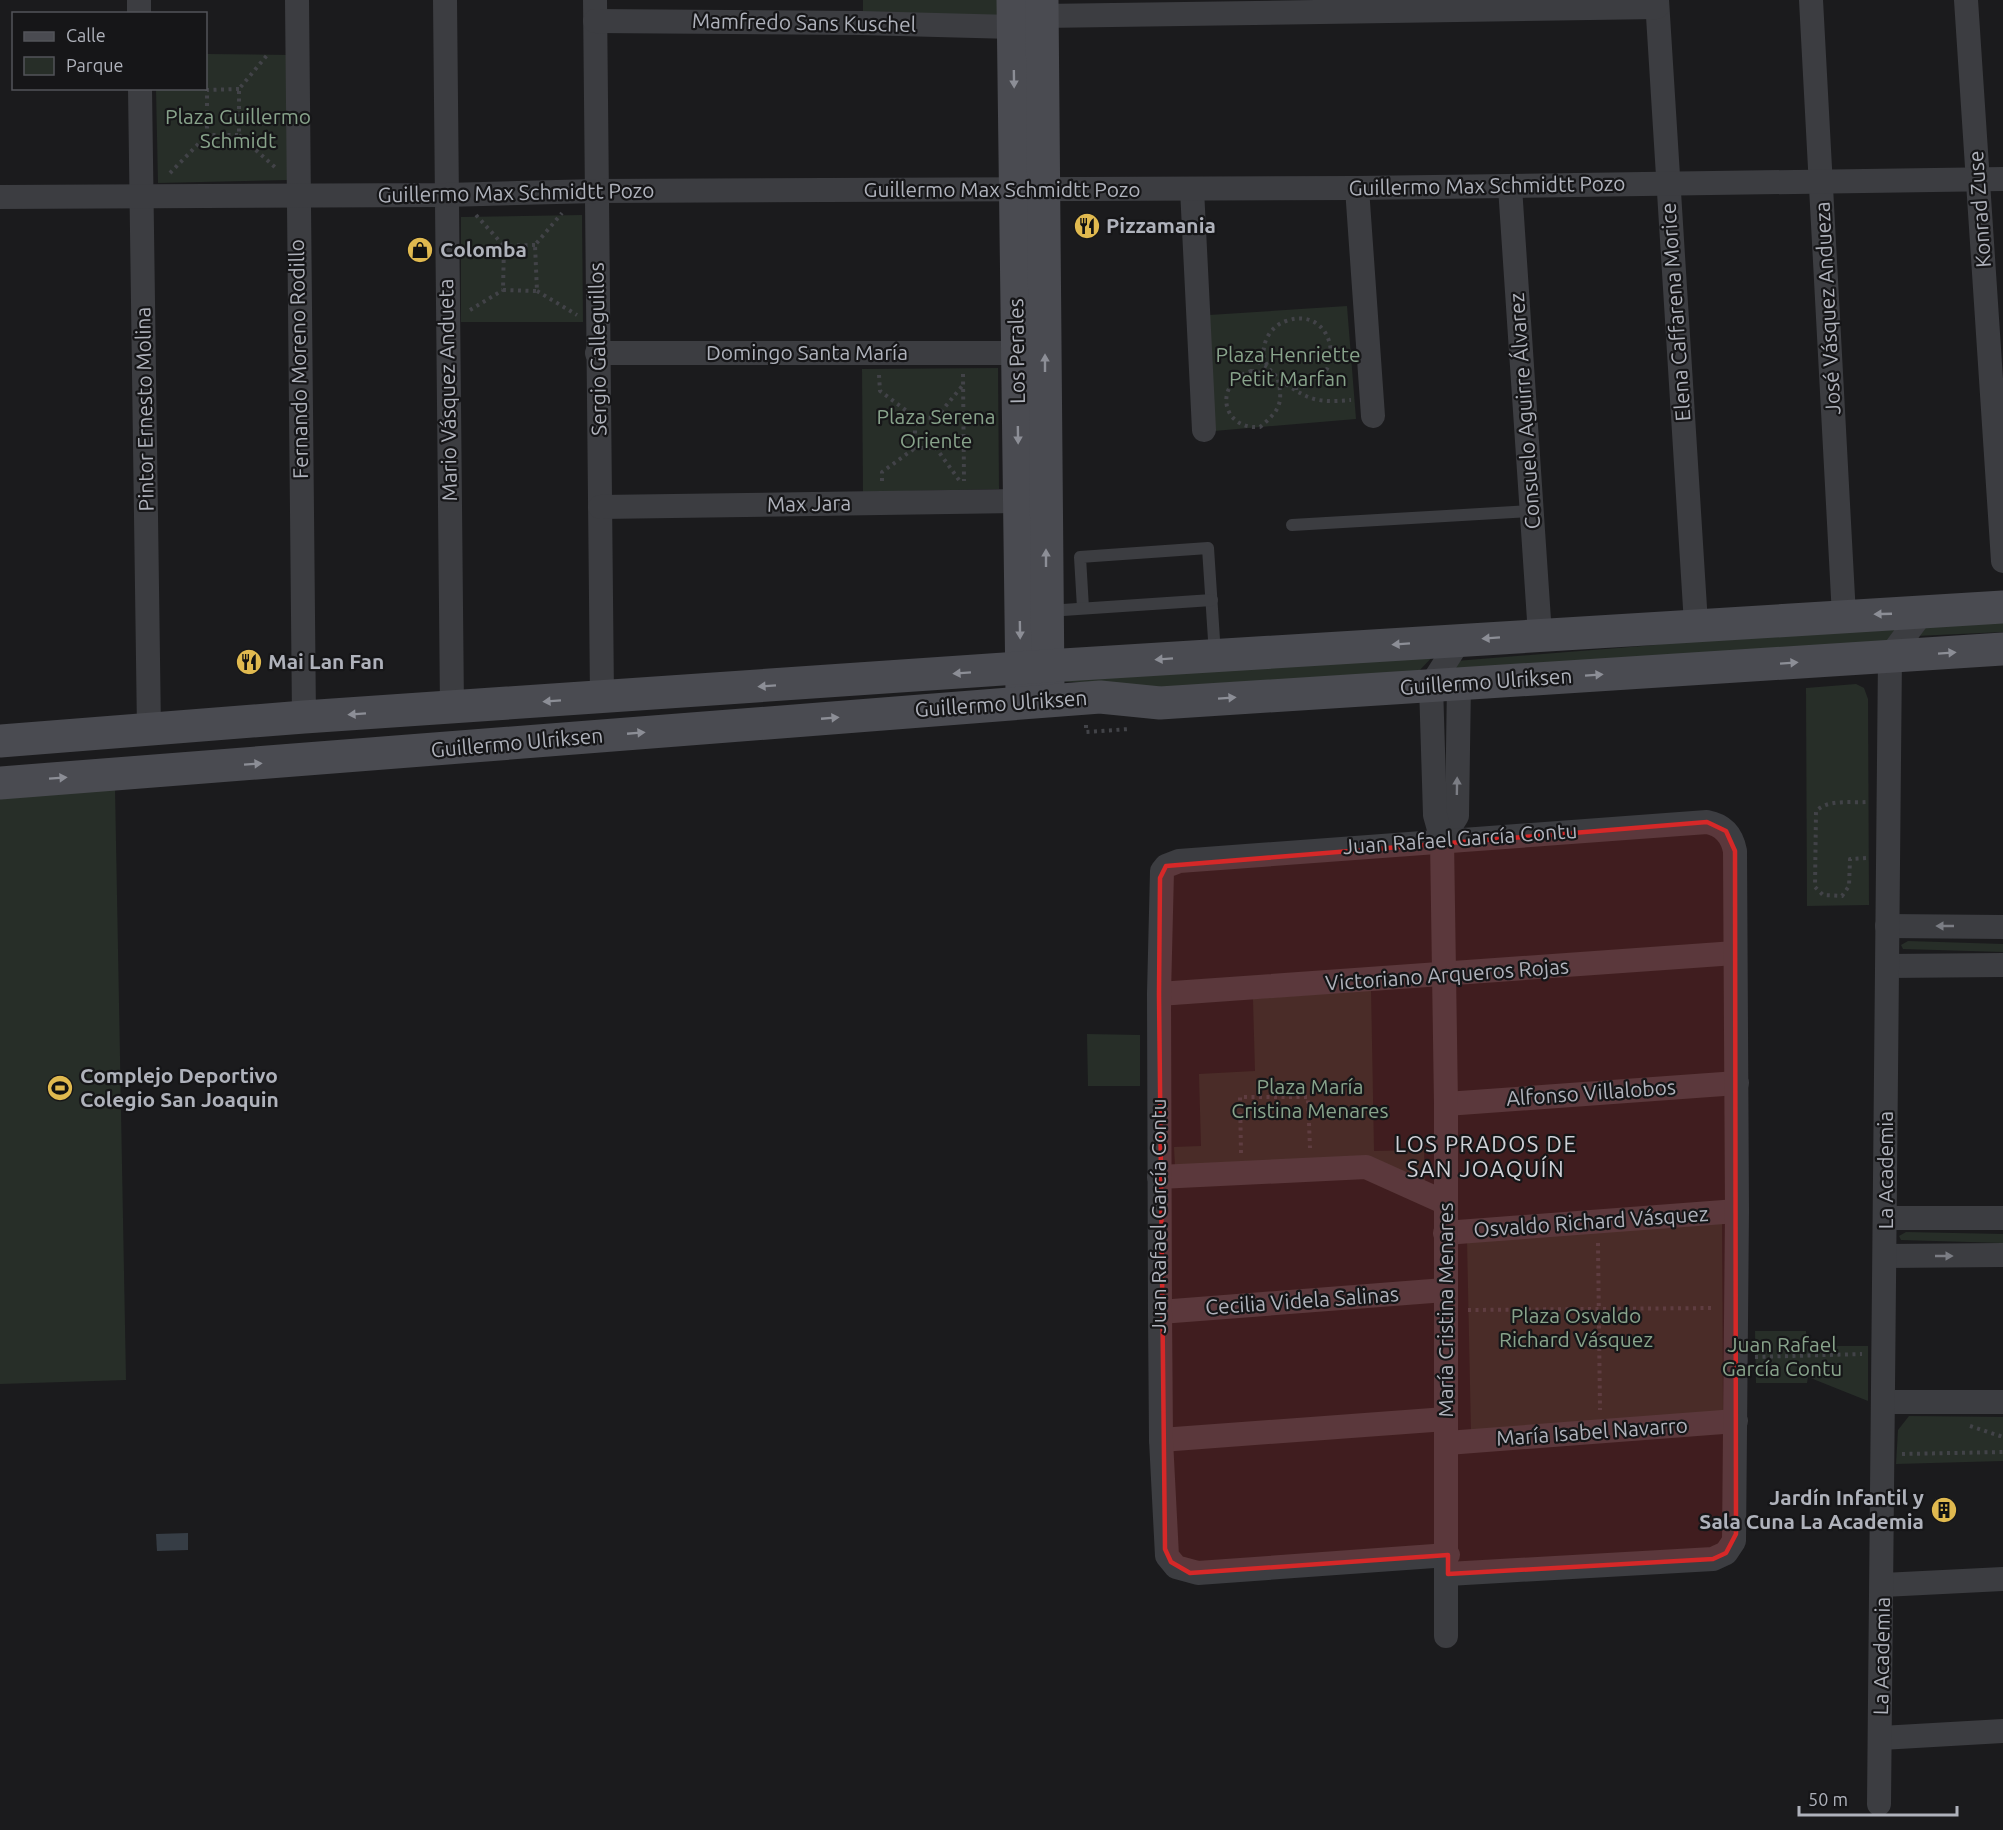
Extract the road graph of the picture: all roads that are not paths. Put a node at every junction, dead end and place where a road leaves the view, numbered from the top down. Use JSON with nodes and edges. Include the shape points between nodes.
{"nodes":[{"id":1,"x":297,"y":0,"type":"edge"},
{"id":2,"x":444,"y":0,"type":"edge"},
{"id":3,"x":1811,"y":0,"type":"edge"},
{"id":4,"x":1966,"y":0,"type":"edge"},
{"id":5,"x":1657,"y":3,"type":"edge"},
{"id":6,"x":595,"y":11,"type":"edge"},
{"id":7,"x":1028,"y":11,"type":"edge"},
{"id":8,"x":140,"y":90,"type":"edge"},
{"id":9,"x":2003,"y":179,"type":"edge"},
{"id":10,"x":1978,"y":180,"type":"junction"},
{"id":11,"x":1821,"y":182,"type":"junction"},
{"id":12,"x":1668,"y":183,"type":"junction"},
{"id":13,"x":1510,"y":187,"type":"junction"},
{"id":14,"x":1192,"y":189,"type":"junction"},
{"id":15,"x":1357,"y":189,"type":"junction"},
{"id":16,"x":1029,"y":190,"type":"junction"},
{"id":17,"x":588,"y":191,"type":"junction"},
{"id":18,"x":452,"y":194,"type":"junction"},
{"id":19,"x":297,"y":195,"type":"junction"},
{"id":20,"x":142,"y":196,"type":"junction"},
{"id":21,"x":0,"y":197,"type":"edge"},
{"id":22,"x":597,"y":353,"type":"junction"},
{"id":23,"x":1017,"y":353,"type":"junction"},
{"id":24,"x":1372,"y":407,"type":"road end"},
{"id":25,"x":1204,"y":430,"type":"dead end"},
{"id":26,"x":1019,"y":501,"type":"junction"},
{"id":27,"x":600,"y":507,"type":"junction"},
{"id":28,"x":1532,"y":511,"type":"junction"},
{"id":29,"x":1292,"y":525,"type":"dead end"},
{"id":30,"x":2003,"y":561,"type":"edge"},
{"id":31,"x":1212,"y":600,"type":"junction"},
{"id":32,"x":2003,"y":607,"type":"edge"},
{"id":33,"x":1083,"y":608,"type":"junction"},
{"id":34,"x":1047,"y":611,"type":"junction"},
{"id":35,"x":1922,"y":613,"type":"junction"},
{"id":36,"x":1844,"y":616,"type":"junction"},
{"id":37,"x":1696,"y":624,"type":"junction"},
{"id":38,"x":1540,"y":634,"type":"junction"},
{"id":39,"x":1459,"y":641,"type":"junction"},
{"id":40,"x":2003,"y":649,"type":"edge"},
{"id":41,"x":1216,"y":656,"type":"junction"},
{"id":42,"x":1890,"y":657,"type":"junction"},
{"id":43,"x":1034,"y":668,"type":"junction"},
{"id":44,"x":1445,"y":684,"type":"junction"},
{"id":45,"x":602,"y":697,"type":"junction"},
{"id":46,"x":1035,"y":702,"type":"junction"},
{"id":47,"x":452,"y":708,"type":"junction"},
{"id":48,"x":304,"y":717,"type":"junction"},
{"id":49,"x":149,"y":730,"type":"junction"},
{"id":50,"x":0,"y":741,"type":"edge"},
{"id":51,"x":0,"y":783,"type":"edge"},
{"id":52,"x":1442,"y":840,"type":"junction"},
{"id":53,"x":1887,"y":926,"type":"junction"},
{"id":54,"x":2003,"y":927,"type":"edge"},
{"id":55,"x":1735,"y":953,"type":"junction"},
{"id":56,"x":2003,"y":965,"type":"edge"},
{"id":57,"x":1888,"y":966,"type":"junction"},
{"id":58,"x":1443,"y":976,"type":"junction"},
{"id":59,"x":1159,"y":994,"type":"junction"},
{"id":60,"x":1737,"y":1083,"type":"junction"},
{"id":61,"x":1446,"y":1104,"type":"junction"},
{"id":62,"x":1159,"y":1177,"type":"junction"},
{"id":63,"x":1446,"y":1203,"type":"junction"},
{"id":64,"x":1737,"y":1211,"type":"junction"},
{"id":65,"x":1886,"y":1218,"type":"junction"},
{"id":66,"x":2003,"y":1218,"type":"edge"},
{"id":67,"x":1445,"y":1233,"type":"junction"},
{"id":68,"x":1886,"y":1256,"type":"junction"},
{"id":69,"x":2003,"y":1256,"type":"edge"},
{"id":70,"x":1446,"y":1300,"type":"junction"},
{"id":71,"x":1160,"y":1312,"type":"junction"},
{"id":72,"x":1885,"y":1402,"type":"junction"},
{"id":73,"x":2003,"y":1402,"type":"edge"},
{"id":74,"x":1446,"y":1419,"type":"junction"},
{"id":75,"x":1736,"y":1421,"type":"junction"},
{"id":76,"x":1161,"y":1440,"type":"junction"},
{"id":77,"x":1447,"y":1443,"type":"junction"},
{"id":78,"x":1448,"y":1564,"type":"junction"},
{"id":79,"x":2003,"y":1579,"type":"edge"},
{"id":80,"x":1883,"y":1585,"type":"junction"},
{"id":81,"x":1446,"y":1636,"type":"dead end"},
{"id":82,"x":2003,"y":1731,"type":"edge"},
{"id":83,"x":1881,"y":1738,"type":"junction"},
{"id":84,"x":1879,"y":1804,"type":"dead end"}],
"edges":[{"from":1,"to":19,"type":"street","name":"Fernando Moreno Rodillo"},
{"from":2,"to":18,"type":"street","name":"Mario Vásquez Andueta"},
{"from":3,"to":11,"type":"street","name":"José Vásquez Andueza"},
{"from":4,"to":10,"type":"street","name":"Konrad Zuse"},
{"from":5,"to":7,"type":"street","name":"Mamfredo Sans Kuschel"},
{"from":5,"to":12,"type":"street","name":"Elena Caffarena Morice"},
{"from":6,"to":7,"type":"street","name":"Mamfredo Sans Kuschel"},
{"from":6,"to":17,"type":"street","name":"Sergio Galleguillos"},
{"from":7,"to":16,"type":"main road","name":"Los Perales"},
{"from":8,"to":20,"type":"street","name":"Pintor Ernesto Molina"},
{"from":9,"to":10,"type":"street","name":"Guillermo Max Schmidtt Pozo"},
{"from":10,"to":11,"type":"street","name":"Guillermo Max Schmidtt Pozo"},
{"from":10,"to":30,"type":"street","name":"Konrad Zuse"},
{"from":11,"to":12,"type":"street","name":"Guillermo Max Schmidtt Pozo"},
{"from":11,"to":36,"type":"street","name":"José Vásquez Andueza"},
{"from":12,"to":13,"type":"street","name":"Guillermo Max Schmidtt Pozo"},
{"from":12,"to":37,"type":"street","name":"Elena Caffarena Morice"},
{"from":13,"to":15,"type":"street","name":"Guillermo Max Schmidtt Pozo"},
{"from":13,"to":28,"type":"street","name":"Consuelo Aguirre Álvarez"},
{"from":14,"to":15,"type":"street","name":"Guillermo Max Schmidtt Pozo"},
{"from":14,"to":16,"type":"street","name":"Guillermo Max Schmidtt Pozo"},
{"from":14,"to":25,"type":"street"},
{"from":15,"to":24,"type":"street"},
{"from":16,"to":17,"type":"street","name":"Guillermo Max Schmidtt Pozo"},
{"from":16,"to":23,"type":"main road","name":"Los Perales"},
{"from":34,"to":16,"type":"main road","name":"Los Perales","one_way":true},
{"from":17,"to":18,"type":"street","name":"Guillermo Max Schmidtt Pozo"},
{"from":17,"to":22,"type":"street","name":"Sergio Galleguillos"},
{"from":18,"to":19,"type":"street","name":"Guillermo Max Schmidtt Pozo"},
{"from":18,"to":47,"type":"street","name":"Mario Vásquez Andueta","via":[[447,323]]},
{"from":19,"to":20,"type":"street","name":"Guillermo Max Schmidtt Pozo"},
{"from":19,"to":48,"type":"street","name":"Fernando Moreno Rodillo"},
{"from":20,"to":21,"type":"street","name":"Guillermo Max Schmidtt Pozo"},
{"from":20,"to":49,"type":"street","name":"Pintor Ernesto Molina"},
{"from":22,"to":23,"type":"street","name":"Domingo Santa María"},
{"from":22,"to":27,"type":"street","name":"Sergio Galleguillos"},
{"from":23,"to":26,"type":"main road","name":"Los Perales","one_way":true},
{"from":26,"to":27,"type":"street","name":"Max Jara"},
{"from":26,"to":43,"type":"main road","name":"Los Perales","one_way":true},
{"from":27,"to":45,"type":"street","name":"Sergio Galleguillos"},
{"from":28,"to":29,"type":"lane"},
{"from":28,"to":38,"type":"street","name":"Consuelo Aguirre Álvarez"},
{"from":31,"to":33,"type":"lane"},
{"from":31,"to":33,"type":"lane","via":[[1208,548],[1080,557]]},
{"from":31,"to":41,"type":"lane"},
{"from":32,"to":35,"type":"main road","name":"Guillermo Ulriksen"},
{"from":33,"to":34,"type":"lane"},
{"from":34,"to":43,"type":"main road","name":"Los Perales"},
{"from":35,"to":36,"type":"main road","name":"Guillermo Ulriksen","one_way":true},
{"from":35,"to":42,"type":"street"},
{"from":36,"to":37,"type":"main road","name":"Guillermo Ulriksen"},
{"from":37,"to":38,"type":"main road","name":"Guillermo Ulriksen"},
{"from":38,"to":39,"type":"main road","name":"Guillermo Ulriksen","one_way":true},
{"from":39,"to":41,"type":"main road","name":"Guillermo Ulriksen","one_way":true},
{"from":39,"to":44,"type":"street"},
{"from":42,"to":40,"type":"main road","name":"Guillermo Ulriksen","one_way":true},
{"from":41,"to":43,"type":"main road","name":"Guillermo Ulriksen","one_way":true},
{"from":44,"to":42,"type":"main road","name":"Guillermo Ulriksen","one_way":true},
{"from":42,"to":53,"type":"street","name":"La Academia"},
{"from":43,"to":45,"type":"main road","name":"Guillermo Ulriksen","one_way":true},
{"from":43,"to":46,"type":"main road","name":"Los Perales"},
{"from":46,"to":44,"type":"main road","name":"Guillermo Ulriksen","one_way":true,"via":[[1100,697],[1160,702]]},
{"from":44,"to":52,"type":"street","name":"María Cristina Menares","via":[[1435,815]]},
{"from":45,"to":47,"type":"main road","name":"Guillermo Ulriksen","one_way":true},
{"from":51,"to":46,"type":"main road","name":"Guillermo Ulriksen","one_way":true},
{"from":47,"to":48,"type":"main road","name":"Guillermo Ulriksen","one_way":true},
{"from":48,"to":49,"type":"main road","name":"Guillermo Ulriksen"},
{"from":49,"to":50,"type":"main road","name":"Guillermo Ulriksen"},
{"from":52,"to":55,"type":"street","name":"Juan Rafael García Contu","via":[[1714,823],[1726,831],[1735,851]]},
{"from":52,"to":58,"type":"street","name":"María Cristina Menares"},
{"from":52,"to":59,"type":"street","name":"Juan Rafael García Contu","via":[[1173,862],[1160,878]]},
{"from":54,"to":53,"type":"street","one_way":true},
{"from":53,"to":57,"type":"street","name":"La Academia"},
{"from":55,"to":58,"type":"street","name":"Victoriano Arqueros Rojas"},
{"from":55,"to":60,"type":"street","name":"Juan Rafael García Contu"},
{"from":56,"to":57,"type":"street"},
{"from":57,"to":65,"type":"street","name":"La Academia"},
{"from":58,"to":59,"type":"street","name":"Victoriano Arqueros Rojas"},
{"from":58,"to":61,"type":"street","name":"María Cristina Menares"},
{"from":59,"to":62,"type":"street","name":"Juan Rafael García Contu"},
{"from":60,"to":61,"type":"street","name":"Alfonso Villalobos"},
{"from":60,"to":64,"type":"street","name":"Juan Rafael García Contu"},
{"from":61,"to":63,"type":"street","name":"María Cristina Menares"},
{"from":62,"to":63,"type":"street","name":"Osvaldo Richard Vásquez","via":[[1365,1167]]},
{"from":62,"to":71,"type":"street","name":"Juan Rafael García Contu"},
{"from":63,"to":67,"type":"street","name":"María Cristina Menares"},
{"from":64,"to":67,"type":"street","name":"Osvaldo Richard Vásquez"},
{"from":64,"to":75,"type":"street","name":"Juan Rafael García Contu"},
{"from":65,"to":66,"type":"street"},
{"from":65,"to":68,"type":"street","name":"La Academia"},
{"from":67,"to":70,"type":"street","name":"María Cristina Menares"},
{"from":68,"to":69,"type":"street","one_way":true},
{"from":68,"to":72,"type":"street","name":"La Academia"},
{"from":70,"to":71,"type":"street","name":"Cecilia Videla Salinas"},
{"from":70,"to":74,"type":"street","name":"María Cristina Menares"},
{"from":71,"to":76,"type":"street","name":"Juan Rafael García Contu"},
{"from":72,"to":73,"type":"street"},
{"from":72,"to":80,"type":"street","name":"La Academia"},
{"from":74,"to":76,"type":"street"},
{"from":74,"to":77,"type":"street","name":"María Cristina Menares"},
{"from":75,"to":77,"type":"street","name":"María Isabel Navarro"},
{"from":75,"to":78,"type":"street","name":"Juan Rafael García Contu","via":[[1736,1534],[1731,1548],[1720,1557]]},
{"from":76,"to":78,"type":"street","name":"Juan Rafael García Contu","via":[[1165,1549],[1171,1562],[1183,1571]]},
{"from":77,"to":78,"type":"street","name":"María Cristina Menares"},
{"from":78,"to":81,"type":"street","name":"María Cristina Menares"},
{"from":79,"to":80,"type":"street"},
{"from":80,"to":83,"type":"street","name":"La Academia"},
{"from":82,"to":83,"type":"street","name":"La Academia"},
{"from":83,"to":84,"type":"street","name":"La Academia"}]}
